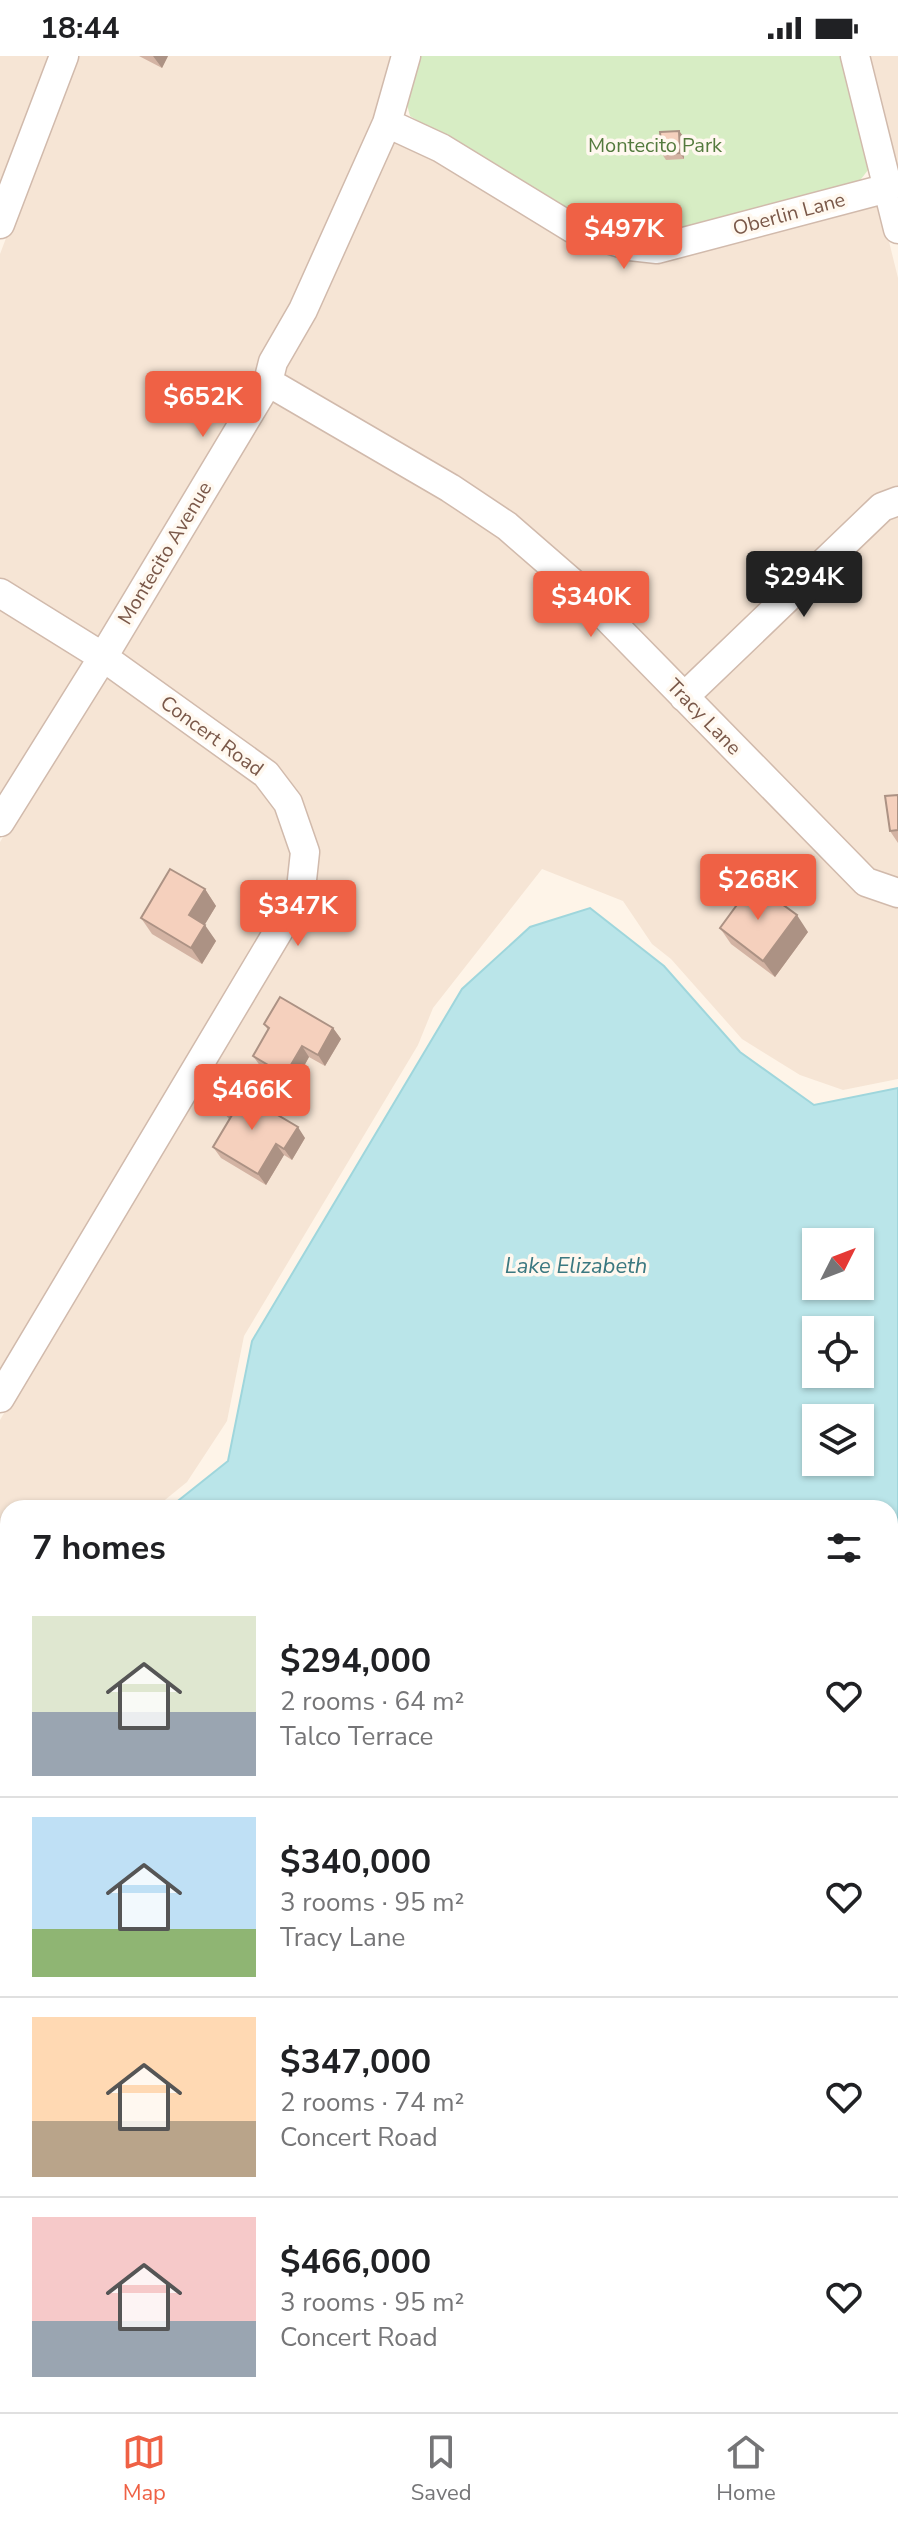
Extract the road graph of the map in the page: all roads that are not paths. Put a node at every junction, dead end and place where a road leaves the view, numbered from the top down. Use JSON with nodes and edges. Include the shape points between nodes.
{"nodes":[{"id":1,"x":64,"y":56,"type":"edge"},
{"id":2,"x":406,"y":56,"type":"edge"},
{"id":3,"x":855,"y":56,"type":"edge"},
{"id":4,"x":387,"y":123,"type":"junction"},
{"id":5,"x":888,"y":188,"type":"junction"},
{"id":6,"x":0,"y":222,"type":"edge"},
{"id":7,"x":898,"y":229,"type":"edge"},
{"id":8,"x":268,"y":382,"type":"junction"},
{"id":9,"x":898,"y":501,"type":"edge"},
{"id":10,"x":0,"y":593,"type":"edge"},
{"id":11,"x":103,"y":657,"type":"junction"},
{"id":12,"x":684,"y":697,"type":"junction"},
{"id":13,"x":0,"y":822,"type":"edge"},
{"id":14,"x":898,"y":893,"type":"edge"},
{"id":15,"x":0,"y":1398,"type":"edge"}],
"edges":[{"from":1,"to":6,"type":"street"},
{"from":2,"to":4,"type":"street","name":"Montecito Avenue"},
{"from":3,"to":5,"type":"street"},
{"from":4,"to":5,"type":"street","name":"Oberlin Lane","via":[[441,148],[572,228],[630,246],[657,249]]},
{"from":4,"to":8,"type":"street","name":"Montecito Avenue"},
{"from":5,"to":7,"type":"street"},
{"from":8,"to":11,"type":"street","name":"Montecito Avenue"},
{"from":8,"to":12,"type":"street","name":"Tracy Lane","via":[[507,526],[576,586]]},
{"from":9,"to":12,"type":"street","via":[[882,507]]},
{"from":10,"to":11,"type":"street","name":"Concert Road"},
{"from":11,"to":13,"type":"street","name":"Montecito Avenue"},
{"from":11,"to":15,"type":"street","name":"Concert Road","via":[[266,774],[288,803],[305,852],[301,889]]},
{"from":12,"to":14,"type":"street","name":"Tracy Lane","via":[[866,882]]}]}
